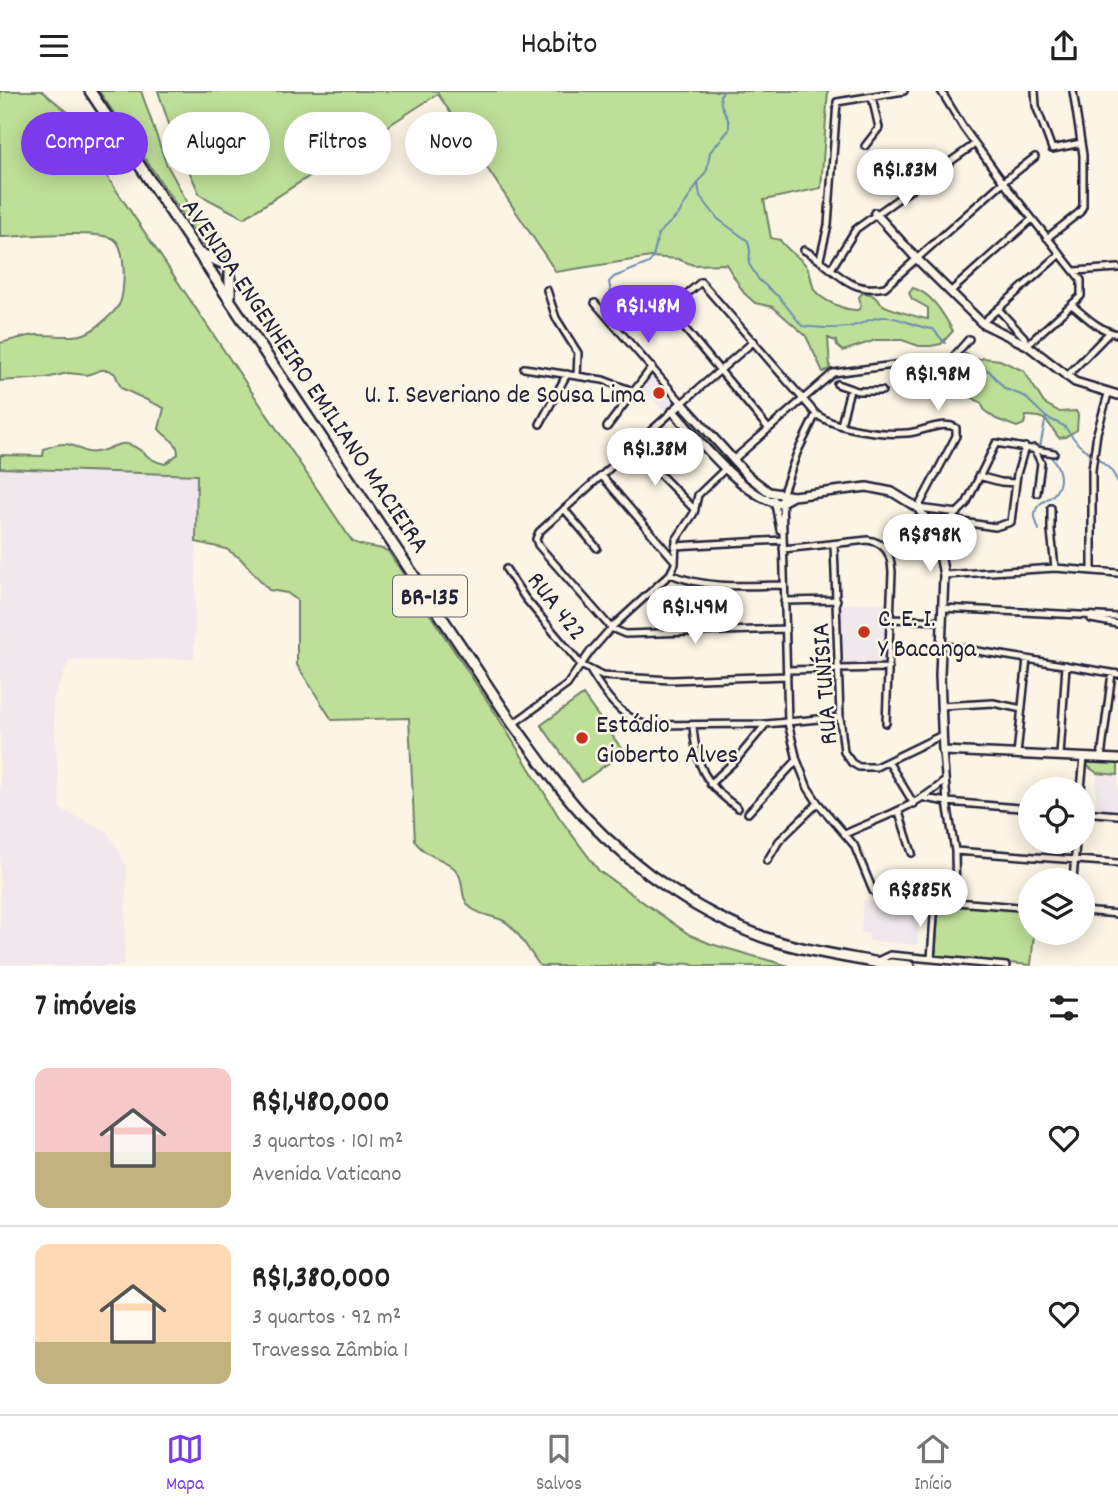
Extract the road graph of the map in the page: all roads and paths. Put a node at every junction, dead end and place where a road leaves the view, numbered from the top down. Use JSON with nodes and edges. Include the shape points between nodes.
{"nodes":[{"id":1,"x":90,"y":91,"type":"edge"},
{"id":2,"x":904,"y":91,"type":"edge"},
{"id":3,"x":941,"y":91,"type":"edge"},
{"id":4,"x":1035,"y":91,"type":"edge"},
{"id":5,"x":1073,"y":91,"type":"edge"},
{"id":6,"x":872,"y":97,"type":"junction"},
{"id":7,"x":975,"y":143,"type":"junction"},
{"id":8,"x":1081,"y":143,"type":"junction"},
{"id":9,"x":865,"y":146,"type":"dead end"},
{"id":10,"x":1035,"y":157,"type":"dead end"},
{"id":11,"x":1003,"y":182,"type":"junction"},
{"id":12,"x":876,"y":213,"type":"junction"},
{"id":13,"x":1032,"y":219,"type":"junction"},
{"id":14,"x":1047,"y":238,"type":"junction"},
{"id":15,"x":804,"y":250,"type":"dead end"},
{"id":16,"x":200,"y":253,"type":"junction"},
{"id":17,"x":1060,"y":254,"type":"junction"},
{"id":18,"x":820,"y":259,"type":"junction"},
{"id":19,"x":917,"y":259,"type":"junction"},
{"id":20,"x":222,"y":263,"type":"dead end"},
{"id":21,"x":1118,"y":268,"type":"edge"},
{"id":22,"x":831,"y":269,"type":"junction"},
{"id":23,"x":1075,"y":271,"type":"junction"},
{"id":24,"x":230,"y":273,"type":"dead end"},
{"id":25,"x":547,"y":290,"type":"dead end"},
{"id":26,"x":950,"y":292,"type":"junction"},
{"id":27,"x":230,"y":298,"type":"junction"},
{"id":28,"x":594,"y":303,"type":"dead end"},
{"id":29,"x":1072,"y":305,"type":"junction"},
{"id":30,"x":998,"y":309,"type":"junction"},
{"id":31,"x":982,"y":323,"type":"junction"},
{"id":32,"x":1109,"y":333,"type":"junction"},
{"id":33,"x":1118,"y":334,"type":"edge"},
{"id":34,"x":969,"y":339,"type":"dead end"},
{"id":35,"x":754,"y":341,"type":"junction"},
{"id":36,"x":1027,"y":345,"type":"junction"},
{"id":37,"x":652,"y":367,"type":"junction"},
{"id":38,"x":524,"y":368,"type":"dead end"},
{"id":39,"x":719,"y":371,"type":"junction"},
{"id":40,"x":567,"y":374,"type":"junction"},
{"id":41,"x":577,"y":376,"type":"junction"},
{"id":42,"x":1066,"y":377,"type":"junction"},
{"id":43,"x":837,"y":384,"type":"dead end"},
{"id":44,"x":850,"y":389,"type":"junction"},
{"id":45,"x":633,"y":391,"type":"junction"},
{"id":46,"x":882,"y":391,"type":"dead end"},
{"id":47,"x":1108,"y":394,"type":"junction"},
{"id":48,"x":1118,"y":395,"type":"edge"},
{"id":49,"x":803,"y":399,"type":"junction"},
{"id":50,"x":682,"y":403,"type":"junction"},
{"id":51,"x":673,"y":411,"type":"junction"},
{"id":52,"x":816,"y":414,"type":"junction"},
{"id":53,"x":693,"y":416,"type":"junction"},
{"id":54,"x":540,"y":424,"type":"dead end"},
{"id":55,"x":684,"y":424,"type":"junction"},
{"id":56,"x":841,"y":425,"type":"junction"},
{"id":57,"x":607,"y":427,"type":"dead end"},
{"id":58,"x":768,"y":428,"type":"junction"},
{"id":59,"x":1025,"y":447,"type":"junction"},
{"id":60,"x":634,"y":448,"type":"junction"},
{"id":61,"x":1034,"y":449,"type":"junction"},
{"id":62,"x":1054,"y":453,"type":"dead end"},
{"id":63,"x":733,"y":460,"type":"junction"},
{"id":64,"x":726,"y":468,"type":"junction"},
{"id":65,"x":602,"y":476,"type":"junction"},
{"id":66,"x":978,"y":476,"type":"junction"},
{"id":67,"x":1016,"y":483,"type":"junction"},
{"id":68,"x":1037,"y":493,"type":"dead end"},
{"id":69,"x":778,"y":498,"type":"junction"},
{"id":70,"x":918,"y":508,"type":"junction"},
{"id":71,"x":1051,"y":508,"type":"dead end"},
{"id":72,"x":564,"y":509,"type":"junction"},
{"id":73,"x":695,"y":510,"type":"junction"},
{"id":74,"x":958,"y":513,"type":"junction"},
{"id":75,"x":950,"y":520,"type":"junction"},
{"id":76,"x":936,"y":534,"type":"junction"},
{"id":77,"x":783,"y":540,"type":"junction"},
{"id":78,"x":834,"y":544,"type":"junction"},
{"id":79,"x":675,"y":546,"type":"junction"},
{"id":80,"x":597,"y":548,"type":"dead end"},
{"id":81,"x":783,"y":549,"type":"junction"},
{"id":82,"x":675,"y":561,"type":"junction"},
{"id":83,"x":1055,"y":568,"type":"junction"},
{"id":84,"x":506,"y":569,"type":"dead end"},
{"id":85,"x":1092,"y":569,"type":"junction"},
{"id":86,"x":1118,"y":573,"type":"edge"},
{"id":87,"x":670,"y":574,"type":"junction"},
{"id":88,"x":944,"y":575,"type":"junction"},
{"id":89,"x":783,"y":585,"type":"junction"},
{"id":90,"x":836,"y":600,"type":"junction"},
{"id":91,"x":784,"y":601,"type":"junction"},
{"id":92,"x":943,"y":608,"type":"junction"},
{"id":93,"x":1084,"y":617,"type":"junction"},
{"id":94,"x":1118,"y":617,"type":"edge"},
{"id":95,"x":891,"y":619,"type":"junction"},
{"id":96,"x":942,"y":621,"type":"junction"},
{"id":97,"x":1118,"y":624,"type":"edge"},
{"id":98,"x":611,"y":628,"type":"junction"},
{"id":99,"x":785,"y":629,"type":"junction"},
{"id":100,"x":941,"y":646,"type":"junction"},
{"id":101,"x":1027,"y":659,"type":"junction"},
{"id":102,"x":581,"y":665,"type":"junction"},
{"id":103,"x":1066,"y":665,"type":"junction"},
{"id":104,"x":889,"y":668,"type":"junction"},
{"id":105,"x":838,"y":669,"type":"junction"},
{"id":106,"x":591,"y":672,"type":"junction"},
{"id":107,"x":787,"y":673,"type":"junction"},
{"id":108,"x":1115,"y":674,"type":"edge"},
{"id":109,"x":941,"y":706,"type":"junction"},
{"id":110,"x":1022,"y":709,"type":"junction"},
{"id":111,"x":839,"y":717,"type":"junction"},
{"id":112,"x":788,"y":723,"type":"junction"},
{"id":113,"x":886,"y":723,"type":"dead end"},
{"id":114,"x":513,"y":724,"type":"junction"},
{"id":115,"x":766,"y":725,"type":"junction"},
{"id":116,"x":693,"y":726,"type":"junction"},
{"id":117,"x":942,"y":735,"type":"junction"},
{"id":118,"x":943,"y":751,"type":"junction"},
{"id":119,"x":1017,"y":754,"type":"junction"},
{"id":120,"x":1060,"y":756,"type":"junction"},
{"id":121,"x":1084,"y":757,"type":"junction"},
{"id":122,"x":1101,"y":758,"type":"junction"},
{"id":123,"x":1118,"y":759,"type":"edge"},
{"id":124,"x":797,"y":761,"type":"junction"},
{"id":125,"x":889,"y":763,"type":"junction"},
{"id":126,"x":1082,"y":777,"type":"edge"},
{"id":127,"x":945,"y":782,"type":"junction"},
{"id":128,"x":710,"y":784,"type":"junction"},
{"id":129,"x":925,"y":798,"type":"junction"},
{"id":130,"x":818,"y":803,"type":"junction"},
{"id":131,"x":947,"y":803,"type":"junction"},
{"id":132,"x":914,"y":804,"type":"junction"},
{"id":133,"x":738,"y":808,"type":"dead end"},
{"id":134,"x":1018,"y":808,"type":"edge"},
{"id":135,"x":900,"y":812,"type":"junction"},
{"id":136,"x":748,"y":813,"type":"dead end"},
{"id":137,"x":1095,"y":813,"type":"edge"},
{"id":138,"x":1118,"y":815,"type":"edge"},
{"id":139,"x":845,"y":834,"type":"junction"},
{"id":140,"x":955,"y":851,"type":"junction"},
{"id":141,"x":912,"y":853,"type":"dead end"},
{"id":142,"x":1075,"y":854,"type":"edge"},
{"id":143,"x":1075,"y":860,"type":"junction"},
{"id":144,"x":767,"y":861,"type":"dead end"},
{"id":145,"x":1118,"y":863,"type":"edge"},
{"id":146,"x":1074,"y":868,"type":"edge"},
{"id":147,"x":935,"y":901,"type":"junction"},
{"id":148,"x":956,"y":903,"type":"junction"},
{"id":149,"x":1018,"y":907,"type":"edge"},
{"id":150,"x":1095,"y":912,"type":"edge"},
{"id":151,"x":1118,"y":913,"type":"edge"},
{"id":152,"x":931,"y":959,"type":"junction"},
{"id":153,"x":879,"y":963,"type":"junction"},
{"id":154,"x":895,"y":966,"type":"edge"},
{"id":155,"x":909,"y":966,"type":"edge"},
{"id":156,"x":1006,"y":966,"type":"edge"}],
"edges":[{"from":1,"to":16,"type":"highway","name":"AVENIDA ENGENHEIRO EMILIANO MACIEIRA","number":"BR-135"},
{"from":2,"to":6,"type":"street"},
{"from":3,"to":7,"type":"street"},
{"from":4,"to":8,"type":"street","via":[[1052,149]]},
{"from":5,"to":8,"type":"street"},
{"from":6,"to":9,"type":"street","via":[[879,128]]},
{"from":6,"to":18,"type":"street","via":[[837,104],[828,225]]},
{"from":7,"to":11,"type":"street"},
{"from":7,"to":12,"type":"street"},
{"from":8,"to":14,"type":"street","via":[[1082,210]]},
{"from":10,"to":11,"type":"street"},
{"from":11,"to":13,"type":"street"},
{"from":11,"to":19,"type":"street"},
{"from":12,"to":19,"type":"street"},
{"from":12,"to":22,"type":"street","via":[[849,236]]},
{"from":13,"to":14,"type":"street"},
{"from":13,"to":26,"type":"street"},
{"from":14,"to":17,"type":"street"},
{"from":15,"to":18,"type":"street"},
{"from":16,"to":20,"type":"highway"},
{"from":16,"to":27,"type":"highway","name":"AVENIDA ENGENHEIRO EMILIANO MACIEIRA","number":"BR-135"},
{"from":17,"to":23,"type":"street"},
{"from":17,"to":30,"type":"street"},
{"from":18,"to":22,"type":"street"},
{"from":19,"to":22,"type":"street","via":[[885,287],[849,284]]},
{"from":19,"to":26,"type":"street"},
{"from":21,"to":23,"type":"street"},
{"from":23,"to":29,"type":"street","via":[[1082,284],[1081,296]]},
{"from":24,"to":27,"type":"highway"},
{"from":25,"to":41,"type":"street","via":[[556,318],[578,353]]},
{"from":26,"to":31,"type":"street"},
{"from":27,"to":114,"type":"highway","name":"AVENIDA ENGENHEIRO EMILIANO MACIEIRA","number":"BR-135"},
{"from":28,"to":37,"type":"street"},
{"from":29,"to":32,"type":"street"},
{"from":29,"to":36,"type":"street"},
{"from":30,"to":31,"type":"street"},
{"from":30,"to":36,"type":"street"},
{"from":31,"to":36,"type":"street"},
{"from":32,"to":33,"type":"street"},
{"from":32,"to":42,"type":"street"},
{"from":34,"to":49,"type":"street","via":[[946,369],[902,364],[838,371]]},
{"from":35,"to":39,"type":"street"},
{"from":35,"to":39,"type":"street","via":[[703,282],[698,283],[671,307],[671,313]]},
{"from":35,"to":49,"type":"street"},
{"from":36,"to":42,"type":"street"},
{"from":37,"to":45,"type":"street"},
{"from":37,"to":50,"type":"street"},
{"from":38,"to":40,"type":"street"},
{"from":39,"to":50,"type":"street"},
{"from":39,"to":58,"type":"street"},
{"from":40,"to":41,"type":"street"},
{"from":40,"to":54,"type":"street"},
{"from":41,"to":45,"type":"street"},
{"from":42,"to":47,"type":"street"},
{"from":43,"to":44,"type":"street"},
{"from":44,"to":46,"type":"street"},
{"from":44,"to":56,"type":"street"},
{"from":45,"to":57,"type":"street"},
{"from":47,"to":48,"type":"street"},
{"from":47,"to":85,"type":"street","via":[[1092,470]]},
{"from":49,"to":52,"type":"street"},
{"from":49,"to":58,"type":"street"},
{"from":50,"to":51,"type":"street"},
{"from":50,"to":53,"type":"street"},
{"from":51,"to":55,"type":"street"},
{"from":51,"to":60,"type":"street"},
{"from":52,"to":56,"type":"street"},
{"from":52,"to":69,"type":"street"},
{"from":53,"to":55,"type":"street"},
{"from":53,"to":63,"type":"street"},
{"from":55,"to":64,"type":"street"},
{"from":56,"to":70,"type":"street","via":[[894,433],[948,424],[956,428]]},
{"from":58,"to":63,"type":"street"},
{"from":59,"to":61,"type":"street"},
{"from":59,"to":66,"type":"street","via":[[996,443]]},
{"from":59,"to":67,"type":"street"},
{"from":60,"to":65,"type":"street"},
{"from":60,"to":73,"type":"street"},
{"from":61,"to":62,"type":"street"},
{"from":61,"to":68,"type":"street","via":[[1041,463]]},
{"from":63,"to":69,"type":"street"},
{"from":64,"to":69,"type":"street","via":[[761,498]]},
{"from":64,"to":73,"type":"street","via":[[698,495]]},
{"from":65,"to":72,"type":"street"},
{"from":65,"to":82,"type":"street"},
{"from":66,"to":67,"type":"street"},
{"from":66,"to":74,"type":"street"},
{"from":67,"to":75,"type":"street","via":[[1011,523],[995,527]]},
{"from":69,"to":70,"type":"street","via":[[867,487],[892,492]]},
{"from":69,"to":77,"type":"street"},
{"from":70,"to":74,"type":"street"},
{"from":70,"to":76,"type":"street"},
{"from":71,"to":83,"type":"street"},
{"from":72,"to":80,"type":"street"},
{"from":72,"to":98,"type":"street","via":[[539,532],[538,545]]},
{"from":73,"to":79,"type":"street"},
{"from":74,"to":75,"type":"street"},
{"from":75,"to":76,"type":"street"},
{"from":76,"to":88,"type":"street"},
{"from":77,"to":79,"type":"street"},
{"from":77,"to":81,"type":"street"},
{"from":78,"to":81,"type":"street"},
{"from":78,"to":90,"type":"street","name":"RUA TUNÍSIA"},
{"from":78,"to":95,"type":"street","via":[[868,540],[887,550],[892,572]]},
{"from":79,"to":82,"type":"street"},
{"from":81,"to":89,"type":"street"},
{"from":82,"to":87,"type":"street"},
{"from":83,"to":85,"type":"street"},
{"from":83,"to":88,"type":"street"},
{"from":84,"to":102,"type":"street","name":"RUA 422"},
{"from":85,"to":86,"type":"street"},
{"from":87,"to":89,"type":"street","via":[[710,585]]},
{"from":87,"to":98,"type":"street"},
{"from":88,"to":92,"type":"street"},
{"from":89,"to":91,"type":"street"},
{"from":90,"to":91,"type":"street"},
{"from":90,"to":105,"type":"street","name":"RUA TUNÍSIA"},
{"from":91,"to":99,"type":"street"},
{"from":92,"to":93,"type":"street"},
{"from":92,"to":96,"type":"street"},
{"from":93,"to":94,"type":"street"},
{"from":93,"to":97,"type":"street"},
{"from":95,"to":96,"type":"street"},
{"from":95,"to":104,"type":"street"},
{"from":96,"to":100,"type":"street"},
{"from":98,"to":99,"type":"street","via":[[640,635]]},
{"from":98,"to":102,"type":"street"},
{"from":99,"to":107,"type":"street"},
{"from":100,"to":101,"type":"street"},
{"from":100,"to":109,"type":"street"},
{"from":101,"to":103,"type":"street"},
{"from":101,"to":110,"type":"street"},
{"from":102,"to":106,"type":"street","name":"RUA 422"},
{"from":102,"to":114,"type":"street","via":[[567,685]]},
{"from":103,"to":108,"type":"street"},
{"from":103,"to":120,"type":"street"},
{"from":104,"to":105,"type":"street","name":"RUA 422"},
{"from":104,"to":113,"type":"street"},
{"from":105,"to":107,"type":"street","name":"RUA 422"},
{"from":105,"to":111,"type":"street","name":"RUA TUNÍSIA"},
{"from":106,"to":107,"type":"street","name":"RUA 422","via":[[671,680]]},
{"from":106,"to":116,"type":"street","via":[[611,703],[630,719],[656,727]]},
{"from":107,"to":112,"type":"street"},
{"from":108,"to":122,"type":"street"},
{"from":109,"to":110,"type":"street","via":[[993,703]]},
{"from":109,"to":117,"type":"street"},
{"from":110,"to":119,"type":"street"},
{"from":111,"to":112,"type":"street"},
{"from":111,"to":125,"type":"street","name":"RUA TUNÍSIA","via":[[843,748],[852,763],[868,769]]},
{"from":112,"to":115,"type":"street"},
{"from":112,"to":124,"type":"street"},
{"from":114,"to":153,"type":"highway","name":"AVENIDA ENGENHEIRO EMILIANO MACIEIRA","number":"BR-135","via":[[585,817],[680,895],[774,940]]},
{"from":115,"to":116,"type":"street"},
{"from":115,"to":128,"type":"street"},
{"from":116,"to":128,"type":"street","via":[[697,759]]},
{"from":117,"to":118,"type":"street"},
{"from":117,"to":125,"type":"street","name":"RUA TUNÍSIA"},
{"from":118,"to":119,"type":"street"},
{"from":118,"to":127,"type":"street"},
{"from":119,"to":120,"type":"street"},
{"from":120,"to":121,"type":"street"},
{"from":121,"to":122,"type":"street"},
{"from":121,"to":126,"type":"street"},
{"from":122,"to":123,"type":"street"},
{"from":124,"to":130,"type":"street"},
{"from":124,"to":136,"type":"street"},
{"from":125,"to":132,"type":"street"},
{"from":127,"to":129,"type":"street"},
{"from":127,"to":131,"type":"street"},
{"from":128,"to":133,"type":"street"},
{"from":129,"to":131,"type":"street"},
{"from":129,"to":132,"type":"street"},
{"from":130,"to":139,"type":"street"},
{"from":130,"to":144,"type":"street","via":[[779,841]]},
{"from":131,"to":134,"type":"street"},
{"from":131,"to":140,"type":"street"},
{"from":132,"to":135,"type":"street"},
{"from":135,"to":139,"type":"street"},
{"from":135,"to":141,"type":"street"},
{"from":137,"to":138,"type":"street"},
{"from":139,"to":147,"type":"street","via":[[859,854],[873,891],[882,897]]},
{"from":140,"to":143,"type":"street"},
{"from":140,"to":148,"type":"street"},
{"from":142,"to":143,"type":"street"},
{"from":143,"to":145,"type":"street"},
{"from":143,"to":146,"type":"street"},
{"from":147,"to":148,"type":"street"},
{"from":147,"to":152,"type":"street"},
{"from":148,"to":149,"type":"street"},
{"from":150,"to":151,"type":"street"},
{"from":152,"to":153,"type":"street","via":[[890,955]]},
{"from":152,"to":156,"type":"street"},
{"from":153,"to":154,"type":"highway","number":"BR-135"},
{"from":153,"to":155,"type":"highway","number":"BR-135"}]}
